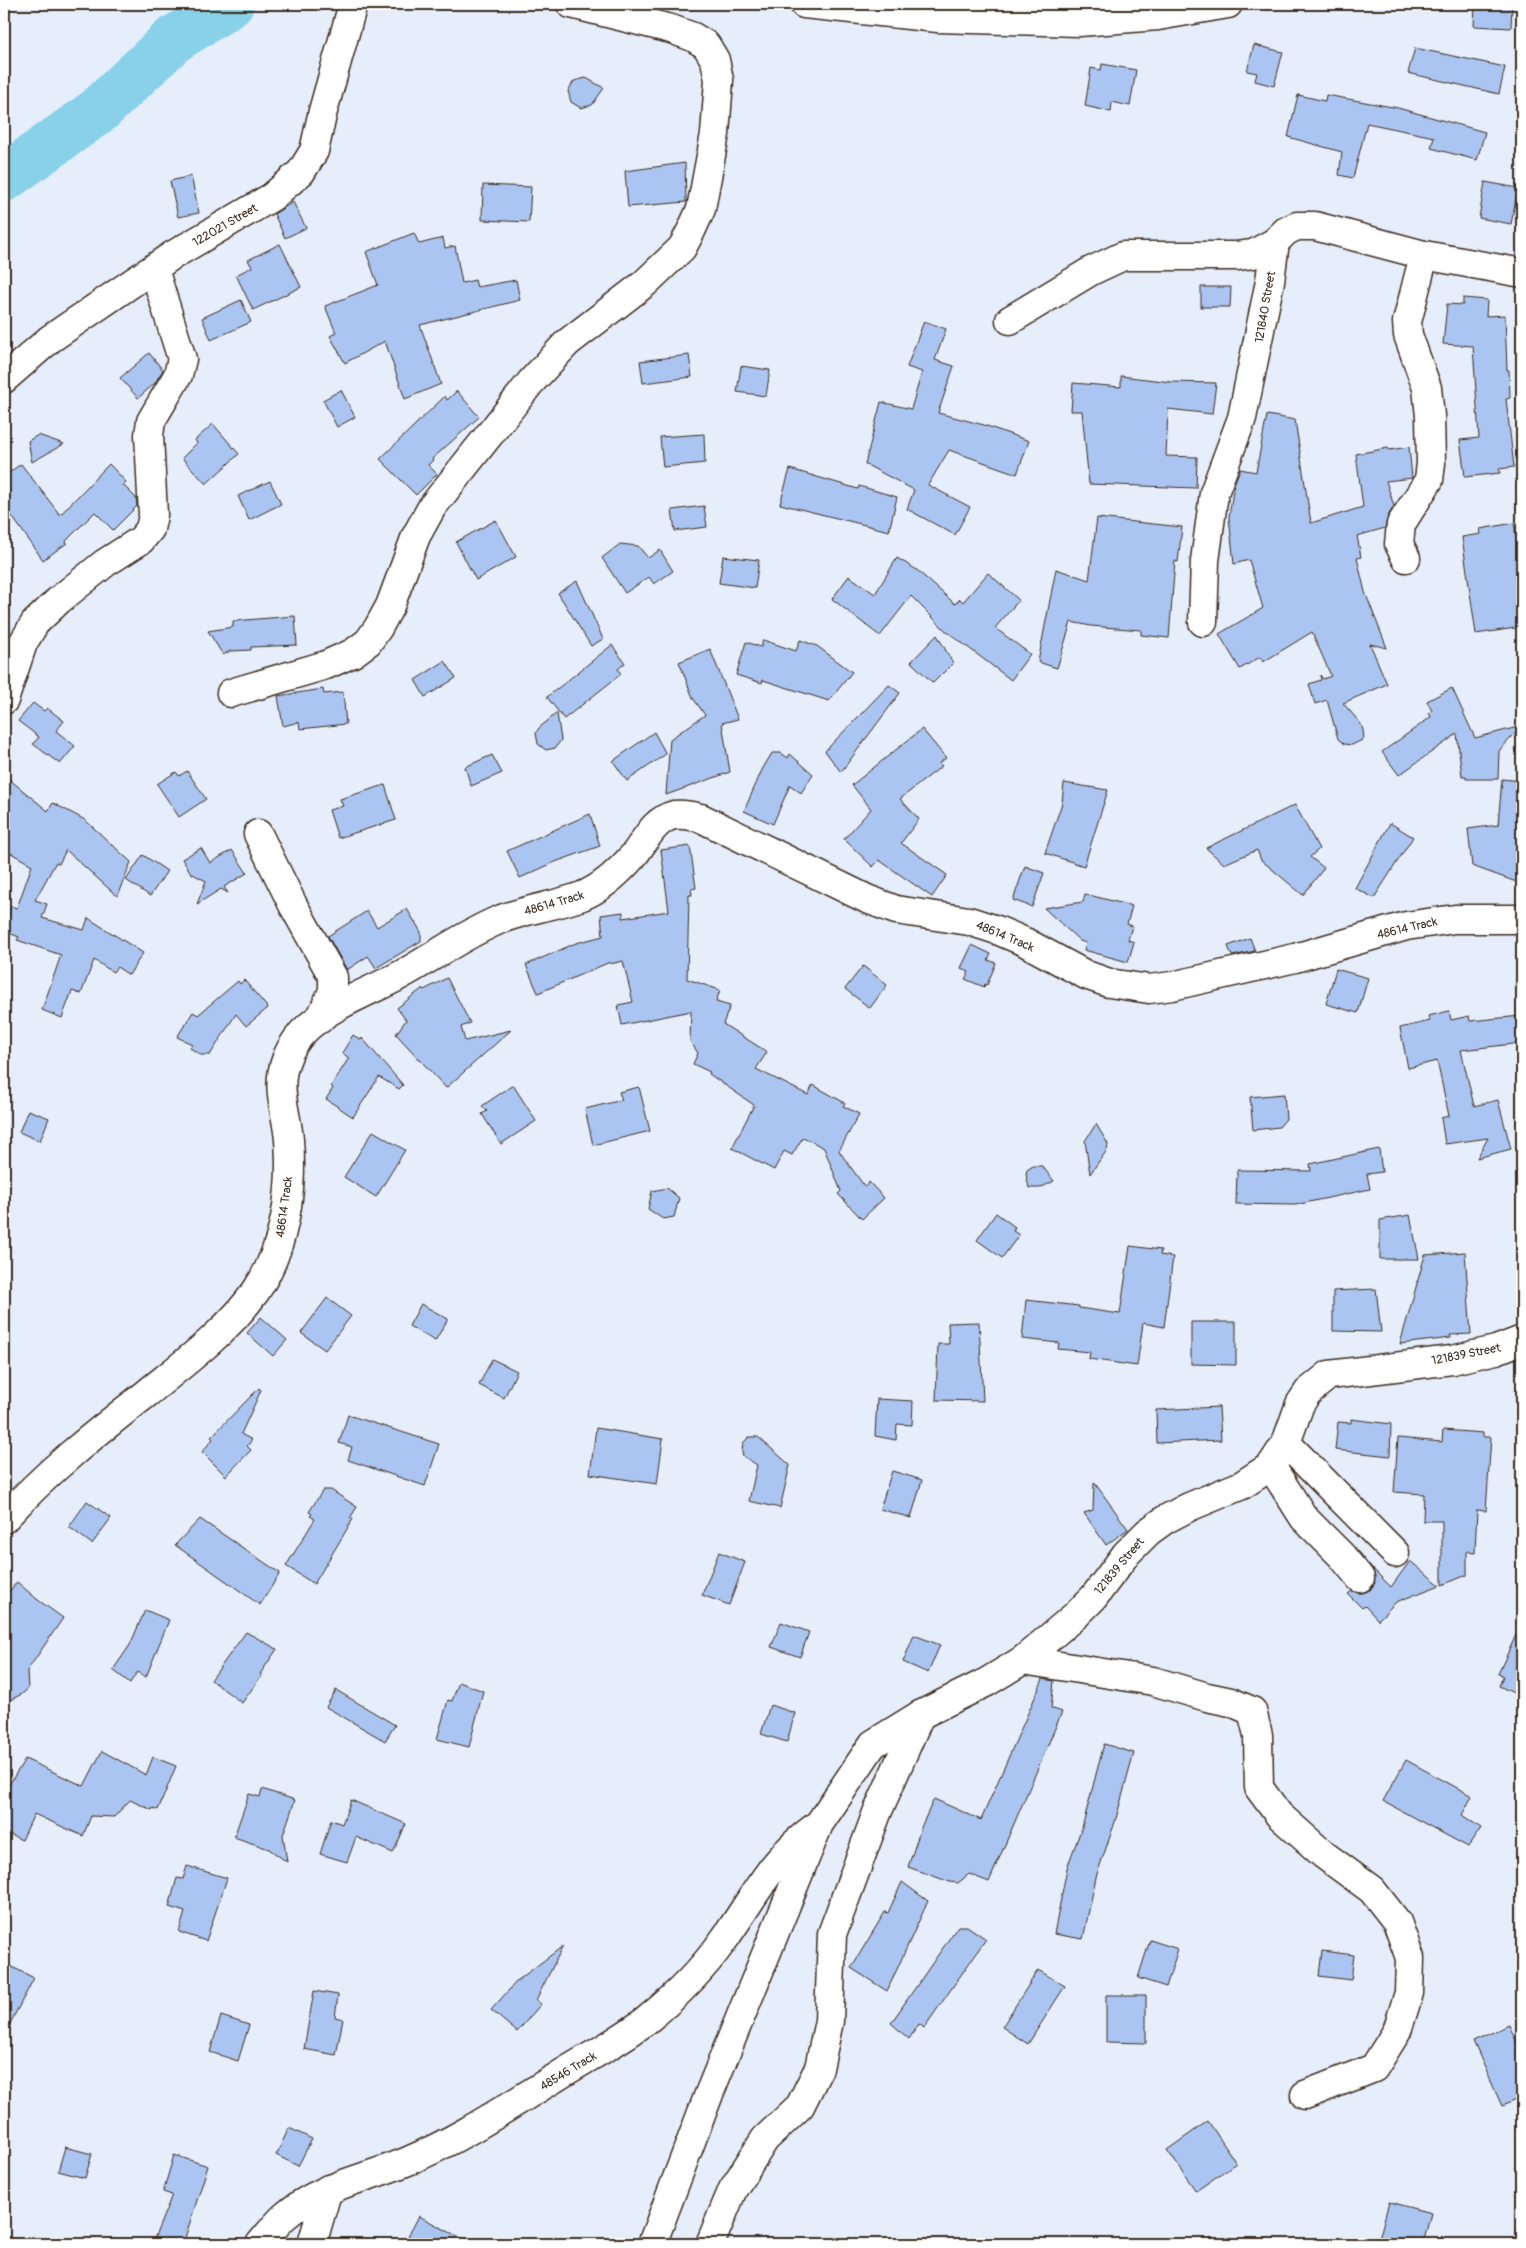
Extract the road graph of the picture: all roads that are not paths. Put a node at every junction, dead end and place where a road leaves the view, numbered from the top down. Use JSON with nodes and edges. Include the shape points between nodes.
{"nodes":[{"id":1,"x":353,"y":4,"type":"edge"},
{"id":2,"x":571,"y":4,"type":"edge"},
{"id":3,"x":804,"y":4,"type":"edge"},
{"id":4,"x":1228,"y":4,"type":"edge"},
{"id":5,"x":1276,"y":242,"type":"junction"},
{"id":6,"x":1424,"y":255,"type":"junction"},
{"id":7,"x":154,"y":269,"type":"junction"},
{"id":8,"x":1522,"y":273,"type":"edge"},
{"id":9,"x":1010,"y":320,"type":"dead end"},
{"id":10,"x":4,"y":379,"type":"edge"},
{"id":11,"x":1406,"y":558,"type":"dead end"},
{"id":12,"x":1203,"y":622,"type":"dead end"},
{"id":13,"x":231,"y":694,"type":"dead end"},
{"id":14,"x":4,"y":700,"type":"edge"},
{"id":15,"x":258,"y":834,"type":"dead end"},
{"id":16,"x":1522,"y":919,"type":"edge"},
{"id":17,"x":320,"y":1019,"type":"junction"},
{"id":18,"x":1522,"y":1340,"type":"edge"},
{"id":19,"x":1286,"y":1443,"type":"junction"},
{"id":20,"x":1271,"y":1466,"type":"junction"},
{"id":21,"x":4,"y":1519,"type":"edge"},
{"id":22,"x":1395,"y":1553,"type":"dead end"},
{"id":23,"x":1360,"y":1578,"type":"dead end"},
{"id":24,"x":1023,"y":1660,"type":"junction"},
{"id":25,"x":920,"y":1715,"type":"junction"},
{"id":26,"x":819,"y":1824,"type":"junction"},
{"id":27,"x":1306,"y":2095,"type":"dead end"},
{"id":28,"x":328,"y":2189,"type":"junction"},
{"id":29,"x":260,"y":2244,"type":"edge"},
{"id":30,"x":312,"y":2244,"type":"edge"},
{"id":31,"x":652,"y":2244,"type":"edge"},
{"id":32,"x":710,"y":2244,"type":"edge"}],
"edges":[{"from":1,"to":7,"type":"street","name":"122021 Street","via":[[314,151],[301,172],[272,197]]},
{"from":2,"to":13,"type":"street","via":[[693,37],[706,45],[715,60],[719,80],[715,134],[701,209],[691,231],[682,248],[644,284],[567,343],[531,382],[432,507],[416,536],[390,606],[368,642],[326,665]]},
{"from":3,"to":4,"type":"street","via":[[938,18],[1079,22],[1158,16]]},
{"from":5,"to":6,"type":"street","via":[[1286,231],[1297,226],[1315,226]]},
{"from":5,"to":9,"type":"street","via":[[1253,254],[1238,256],[1123,256]]},
{"from":5,"to":12,"type":"street","name":"121840 Street","via":[[1242,418],[1214,493],[1205,561]]},
{"from":6,"to":8,"type":"street"},
{"from":6,"to":11,"type":"street","via":[[1407,322],[1408,335],[1426,388],[1431,463],[1429,480],[1401,524],[1399,544]]},
{"from":7,"to":10,"type":"street","name":"122021 Street","via":[[50,339]]},
{"from":7,"to":14,"type":"street","via":[[182,359],[178,375],[151,421],[152,525],[141,540],[105,563],[34,623],[22,643]]},
{"from":15,"to":17,"type":"street","via":[[333,977],[333,991]]},
{"from":16,"to":17,"type":"street","name":"48614 Track","via":[[1455,919],[1406,926],[1259,966],[1172,986],[1139,988],[1086,975],[1025,942],[969,921],[896,910],[701,818],[674,815],[650,832],[616,874],[585,895],[524,911],[490,924]]},
{"from":17,"to":21,"type":"street","name":"48614 Track","via":[[303,1032],[293,1046],[281,1078],[289,1138],[287,1201],[279,1244],[254,1293],[206,1345],[87,1441],[26,1494]]},
{"from":18,"to":19,"type":"street","name":"121839 Street","via":[[1452,1360],[1329,1375],[1304,1398]]},
{"from":19,"to":20,"type":"street","name":"121839 Street"},
{"from":19,"to":22,"type":"street"},
{"from":20,"to":23,"type":"street","via":[[1304,1518]]},
{"from":20,"to":24,"type":"street","name":"121839 Street","via":[[1242,1485],[1190,1507],[1148,1532],[1076,1615]]},
{"from":24,"to":25,"type":"street","name":"121839 Street"},
{"from":24,"to":27,"type":"street","via":[[1153,1681],[1231,1702],[1252,1711],[1258,1735],[1259,1788],[1279,1815],[1372,1890],[1397,1922],[1410,1958],[1409,1993],[1397,2031],[1374,2068]]},
{"from":25,"to":26,"type":"street","name":"121839 Street","via":[[873,1744]]},
{"from":25,"to":32,"type":"street","via":[[877,1814],[832,1934],[829,2021],[819,2068],[800,2106],[765,2140],[733,2189]]},
{"from":26,"to":28,"type":"street","name":"48546 Track","via":[[796,1840],[768,1871],[723,1941],[691,1979],[648,2019],[610,2046],[461,2135],[408,2162]]},
{"from":26,"to":31,"type":"street"},
{"from":28,"to":29,"type":"street","name":"48546 Track","via":[[284,2216]]},
{"from":28,"to":30,"type":"street"}]}
